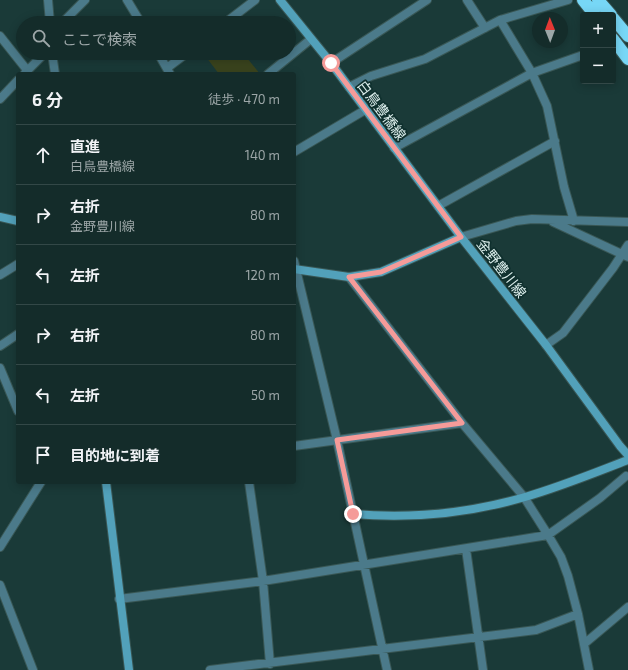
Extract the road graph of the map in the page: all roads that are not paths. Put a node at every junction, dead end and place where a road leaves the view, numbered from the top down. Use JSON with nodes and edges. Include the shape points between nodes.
{"nodes":[{"id":1,"x":48,"y":0,"type":"edge"},
{"id":2,"x":85,"y":0,"type":"edge"},
{"id":3,"x":127,"y":0,"type":"edge"},
{"id":4,"x":255,"y":0,"type":"edge"},
{"id":5,"x":280,"y":0,"type":"edge"},
{"id":6,"x":427,"y":0,"type":"edge"},
{"id":7,"x":467,"y":0,"type":"edge"},
{"id":8,"x":568,"y":0,"type":"edge"},
{"id":9,"x":583,"y":0,"type":"edge"},
{"id":10,"x":598,"y":0,"type":"edge"},
{"id":11,"x":593,"y":12,"type":"edge"},
{"id":12,"x":608,"y":12,"type":"edge"},
{"id":13,"x":49,"y":16,"type":"edge"},
{"id":14,"x":69,"y":16,"type":"edge"},
{"id":15,"x":137,"y":16,"type":"edge"},
{"id":16,"x":234,"y":16,"type":"edge"},
{"id":17,"x":293,"y":16,"type":"edge"},
{"id":18,"x":296,"y":20,"type":"edge"},
{"id":19,"x":500,"y":20,"type":"junction"},
{"id":20,"x":616,"y":22,"type":"edge"},
{"id":21,"x":485,"y":28,"type":"junction"},
{"id":22,"x":0,"y":36,"type":"edge"},
{"id":23,"x":628,"y":36,"type":"edge"},
{"id":24,"x":311,"y":39,"type":"junction"},
{"id":25,"x":616,"y":44,"type":"edge"},
{"id":26,"x":296,"y":51,"type":"edge"},
{"id":27,"x":580,"y":56,"type":"edge"},
{"id":28,"x":16,"y":58,"type":"edge"},
{"id":29,"x":628,"y":59,"type":"edge"},
{"id":30,"x":17,"y":60,"type":"edge"},
{"id":31,"x":39,"y":60,"type":"edge"},
{"id":32,"x":53,"y":60,"type":"edge"},
{"id":33,"x":162,"y":60,"type":"edge"},
{"id":34,"x":180,"y":60,"type":"edge"},
{"id":35,"x":285,"y":60,"type":"edge"},
{"id":36,"x":331,"y":63,"type":"junction"},
{"id":37,"x":169,"y":71,"type":"edge"},
{"id":38,"x":26,"y":72,"type":"edge"},
{"id":39,"x":55,"y":72,"type":"edge"},
{"id":40,"x":270,"y":72,"type":"edge"},
{"id":41,"x":532,"y":73,"type":"junction"},
{"id":42,"x":16,"y":82,"type":"edge"},
{"id":43,"x":349,"y":87,"type":"junction"},
{"id":44,"x":0,"y":99,"type":"edge"},
{"id":45,"x":365,"y":110,"type":"junction"},
{"id":46,"x":555,"y":141,"type":"junction"},
{"id":47,"x":394,"y":148,"type":"junction"},
{"id":48,"x":296,"y":151,"type":"edge"},
{"id":49,"x":438,"y":206,"type":"junction"},
{"id":50,"x":0,"y":217,"type":"edge"},
{"id":51,"x":548,"y":220,"type":"junction"},
{"id":52,"x":16,"y":221,"type":"edge"},
{"id":53,"x":574,"y":221,"type":"junction"},
{"id":54,"x":628,"y":222,"type":"edge"},
{"id":55,"x":461,"y":237,"type":"junction"},
{"id":56,"x":628,"y":245,"type":"edge"},
{"id":57,"x":625,"y":256,"type":"edge"},
{"id":58,"x":16,"y":265,"type":"edge"},
{"id":59,"x":296,"y":269,"type":"edge"},
{"id":60,"x":0,"y":275,"type":"edge"},
{"id":61,"x":349,"y":277,"type":"junction"},
{"id":62,"x":16,"y":335,"type":"edge"},
{"id":63,"x":546,"y":345,"type":"junction"},
{"id":64,"x":0,"y":346,"type":"edge"},
{"id":65,"x":0,"y":368,"type":"edge"},
{"id":66,"x":16,"y":406,"type":"edge"},
{"id":67,"x":462,"y":423,"type":"junction"},
{"id":68,"x":337,"y":440,"type":"junction"},
{"id":69,"x":296,"y":446,"type":"edge"},
{"id":70,"x":628,"y":455,"type":"edge"},
{"id":71,"x":628,"y":460,"type":"edge"},
{"id":72,"x":626,"y":476,"type":"dead end"},
{"id":73,"x":40,"y":484,"type":"edge"},
{"id":74,"x":106,"y":484,"type":"edge"},
{"id":75,"x":249,"y":484,"type":"edge"},
{"id":76,"x":524,"y":497,"type":"junction"},
{"id":77,"x":353,"y":514,"type":"junction"},
{"id":78,"x":548,"y":536,"type":"junction"},
{"id":79,"x":0,"y":547,"type":"edge"},
{"id":80,"x":466,"y":549,"type":"junction"},
{"id":81,"x":364,"y":566,"type":"junction"},
{"id":82,"x":263,"y":581,"type":"junction"},
{"id":83,"x":0,"y":585,"type":"edge"},
{"id":84,"x":119,"y":599,"type":"junction"},
{"id":85,"x":628,"y":607,"type":"edge"},
{"id":86,"x":578,"y":614,"type":"junction"},
{"id":87,"x":479,"y":638,"type":"junction"},
{"id":88,"x":584,"y":644,"type":"junction"},
{"id":89,"x":382,"y":650,"type":"junction"},
{"id":90,"x":270,"y":664,"type":"junction"},
{"id":91,"x":33,"y":670,"type":"edge"},
{"id":92,"x":129,"y":670,"type":"edge"},
{"id":93,"x":210,"y":670,"type":"edge"},
{"id":94,"x":387,"y":670,"type":"edge"},
{"id":95,"x":483,"y":670,"type":"edge"},
{"id":96,"x":589,"y":670,"type":"edge"}],
"edges":[{"from":1,"to":13,"type":"street"},
{"from":2,"to":14,"type":"street"},
{"from":3,"to":15,"type":"street"},
{"from":4,"to":16,"type":"street"},
{"from":5,"to":17,"type":"main road","name":"白鳥豊橋線"},
{"from":6,"to":36,"type":"street"},
{"from":7,"to":21,"type":"street"},
{"from":8,"to":19,"type":"street"},
{"from":9,"to":11,"type":"highway"},
{"from":10,"to":12,"type":"highway"},
{"from":18,"to":24,"type":"main road","name":"白鳥豊橋線"},
{"from":19,"to":21,"type":"street"},
{"from":19,"to":41,"type":"street"},
{"from":20,"to":23,"type":"highway"},
{"from":21,"to":43,"type":"street","via":[[425,59],[371,76]]},
{"from":22,"to":28,"type":"street"},
{"from":24,"to":26,"type":"street"},
{"from":24,"to":36,"type":"main road","name":"白鳥豊橋線"},
{"from":25,"to":29,"type":"highway"},
{"from":27,"to":41,"type":"street"},
{"from":30,"to":38,"type":"street"},
{"from":31,"to":38,"type":"street"},
{"from":32,"to":39,"type":"street"},
{"from":33,"to":37,"type":"street"},
{"from":34,"to":37,"type":"street"},
{"from":35,"to":40,"type":"street"},
{"from":36,"to":43,"type":"main road","name":"白鳥豊橋線"},
{"from":41,"to":46,"type":"street","via":[[547,106]]},
{"from":41,"to":47,"type":"street"},
{"from":42,"to":44,"type":"street"},
{"from":43,"to":45,"type":"main road","name":"白鳥豊橋線"},
{"from":45,"to":47,"type":"main road","name":"白鳥豊橋線"},
{"from":45,"to":48,"type":"street"},
{"from":46,"to":49,"type":"street"},
{"from":46,"to":53,"type":"street"},
{"from":47,"to":49,"type":"main road","name":"白鳥豊橋線"},
{"from":49,"to":55,"type":"main road","name":"白鳥豊橋線"},
{"from":50,"to":52,"type":"main road"},
{"from":51,"to":53,"type":"street"},
{"from":51,"to":55,"type":"street","via":[[516,221]]},
{"from":51,"to":57,"type":"street"},
{"from":53,"to":54,"type":"street"},
{"from":55,"to":61,"type":"main road","name":"金野豊川線","via":[[381,272]]},
{"from":55,"to":63,"type":"main road","name":"金野豊川線"},
{"from":56,"to":57,"type":"street"},
{"from":57,"to":63,"type":"street","via":[[563,333]]},
{"from":58,"to":60,"type":"street"},
{"from":59,"to":61,"type":"main road","name":"金野豊川線"},
{"from":59,"to":68,"type":"street"},
{"from":61,"to":67,"type":"street"},
{"from":62,"to":64,"type":"street"},
{"from":63,"to":70,"type":"main road","name":"金野豊川線"},
{"from":65,"to":66,"type":"street"},
{"from":67,"to":68,"type":"street"},
{"from":67,"to":76,"type":"street"},
{"from":68,"to":69,"type":"street"},
{"from":68,"to":77,"type":"street"},
{"from":71,"to":76,"type":"main road"},
{"from":72,"to":78,"type":"street"},
{"from":73,"to":79,"type":"street"},
{"from":74,"to":84,"type":"main road"},
{"from":75,"to":82,"type":"street"},
{"from":76,"to":77,"type":"main road","via":[[443,514]]},
{"from":76,"to":78,"type":"street"},
{"from":77,"to":81,"type":"street"},
{"from":78,"to":80,"type":"street"},
{"from":78,"to":86,"type":"street","via":[[568,576]]},
{"from":80,"to":81,"type":"street"},
{"from":80,"to":87,"type":"street"},
{"from":81,"to":82,"type":"street"},
{"from":81,"to":89,"type":"street"},
{"from":82,"to":84,"type":"street"},
{"from":82,"to":90,"type":"street"},
{"from":83,"to":91,"type":"street"},
{"from":84,"to":92,"type":"main road"},
{"from":85,"to":88,"type":"street"},
{"from":86,"to":87,"type":"street","via":[[536,630]]},
{"from":86,"to":88,"type":"street"},
{"from":87,"to":89,"type":"street"},
{"from":87,"to":95,"type":"street"},
{"from":88,"to":96,"type":"street"},
{"from":89,"to":90,"type":"street"},
{"from":89,"to":94,"type":"street"},
{"from":90,"to":93,"type":"street"}]}
